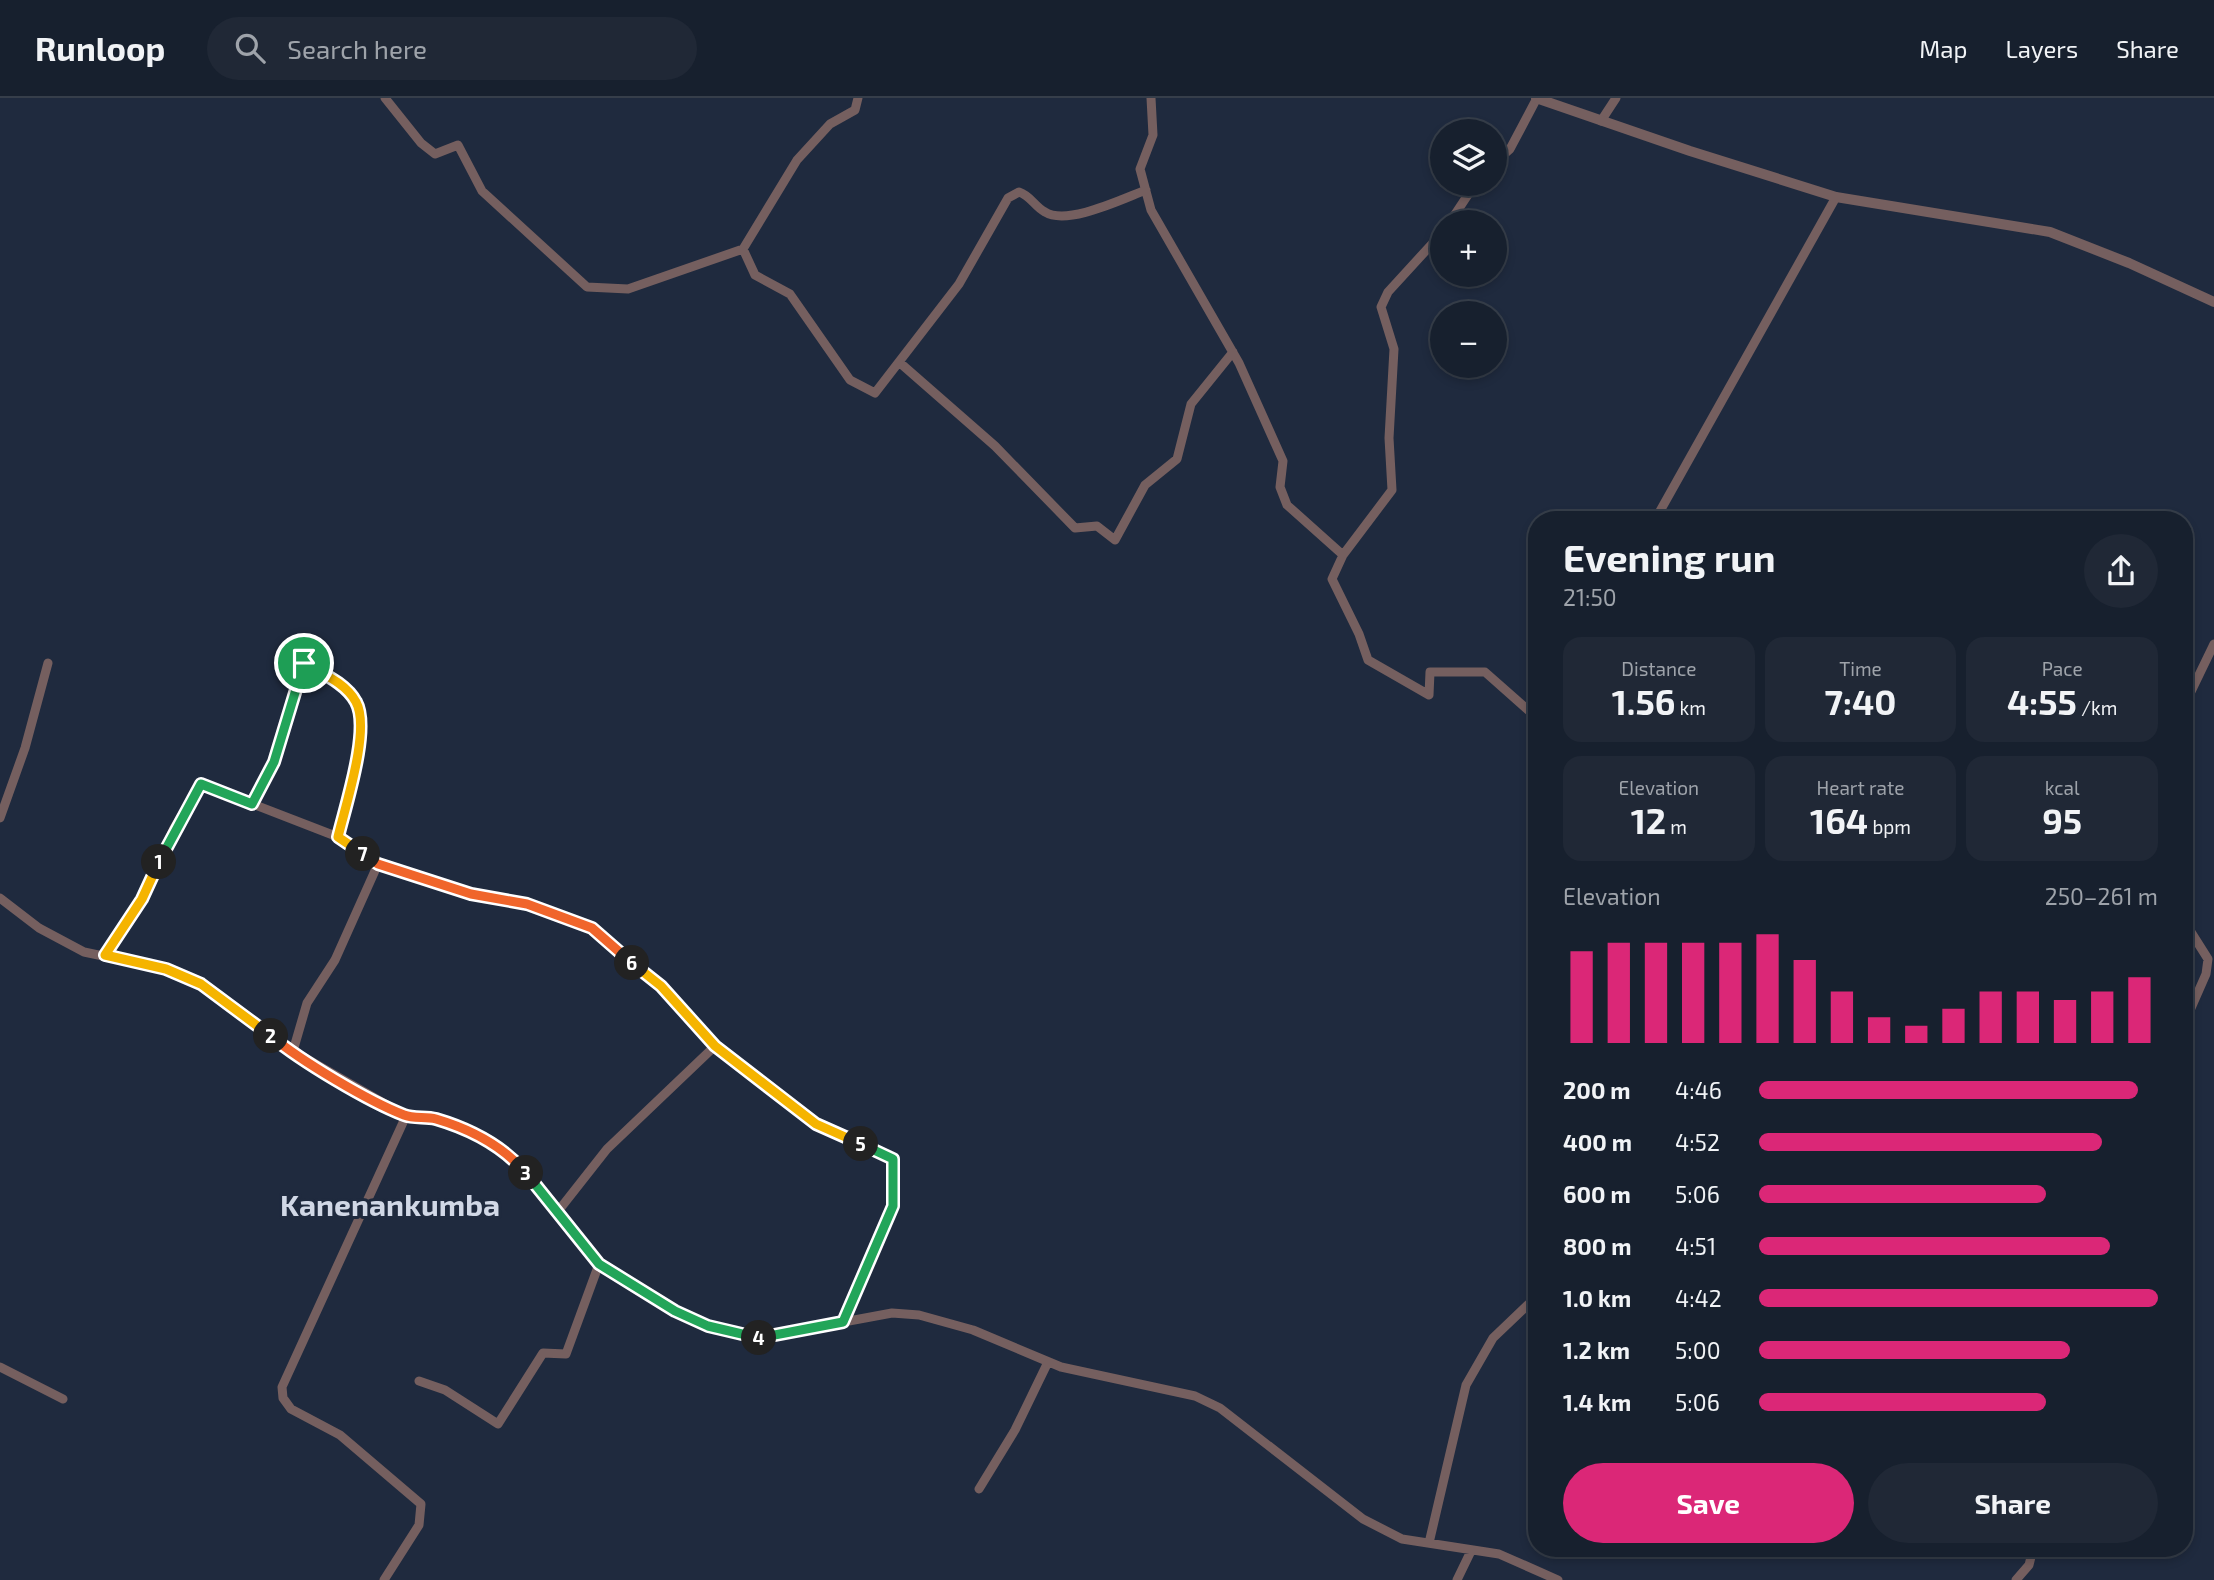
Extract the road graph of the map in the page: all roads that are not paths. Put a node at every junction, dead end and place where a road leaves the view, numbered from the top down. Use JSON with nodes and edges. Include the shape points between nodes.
{"nodes":[{"id":1,"x":385,"y":98,"type":"edge"},
{"id":2,"x":858,"y":98,"type":"edge"},
{"id":3,"x":1152,"y":98,"type":"edge"},
{"id":4,"x":1537,"y":98,"type":"edge"},
{"id":5,"x":1616,"y":98,"type":"edge"},
{"id":6,"x":1601,"y":121,"type":"junction"},
{"id":7,"x":1507,"y":152,"type":"edge"},
{"id":8,"x":1146,"y":190,"type":"junction"},
{"id":9,"x":1836,"y":197,"type":"junction"},
{"id":10,"x":1430,"y":246,"type":"edge"},
{"id":11,"x":743,"y":249,"type":"junction"},
{"id":12,"x":2214,"y":302,"type":"edge"},
{"id":13,"x":1233,"y":352,"type":"junction"},
{"id":14,"x":899,"y":362,"type":"junction"},
{"id":15,"x":1660,"y":511,"type":"edge"},
{"id":16,"x":1343,"y":555,"type":"junction"},
{"id":17,"x":2214,"y":644,"type":"edge"},
{"id":18,"x":48,"y":663,"type":"dead end"},
{"id":19,"x":2193,"y":687,"type":"edge"},
{"id":20,"x":1528,"y":710,"type":"edge"},
{"id":21,"x":252,"y":804,"type":"junction"},
{"id":22,"x":0,"y":818,"type":"edge"},
{"id":23,"x":338,"y":837,"type":"junction"},
{"id":24,"x":378,"y":864,"type":"junction"},
{"id":25,"x":0,"y":898,"type":"edge"},
{"id":26,"x":2193,"y":936,"type":"edge"},
{"id":27,"x":105,"y":955,"type":"junction"},
{"id":28,"x":2193,"y":1004,"type":"edge"},
{"id":29,"x":715,"y":1046,"type":"junction"},
{"id":30,"x":293,"y":1052,"type":"junction"},
{"id":31,"x":406,"y":1116,"type":"junction"},
{"id":32,"x":559,"y":1210,"type":"junction"},
{"id":33,"x":599,"y":1264,"type":"junction"},
{"id":34,"x":1528,"y":1305,"type":"edge"},
{"id":35,"x":843,"y":1322,"type":"junction"},
{"id":36,"x":1048,"y":1362,"type":"junction"},
{"id":37,"x":0,"y":1367,"type":"edge"},
{"id":38,"x":419,"y":1381,"type":"dead end"},
{"id":39,"x":63,"y":1399,"type":"dead end"},
{"id":40,"x":979,"y":1489,"type":"dead end"},
{"id":41,"x":1429,"y":1543,"type":"junction"},
{"id":42,"x":1471,"y":1551,"type":"junction"},
{"id":43,"x":2031,"y":1557,"type":"edge"},
{"id":44,"x":384,"y":1580,"type":"edge"},
{"id":45,"x":1457,"y":1580,"type":"edge"},
{"id":46,"x":1558,"y":1580,"type":"edge"},
{"id":47,"x":2016,"y":1580,"type":"edge"}],
"edges":[{"from":1,"to":11,"type":"street","via":[[435,154],[458,145],[482,191],[587,287],[628,289]]},
{"from":2,"to":11,"type":"street","via":[[855,110],[830,124],[797,160]]},
{"from":3,"to":8,"type":"street","via":[[1153,135],[1140,169]]},
{"from":4,"to":6,"type":"street"},
{"from":4,"to":7,"type":"street"},
{"from":5,"to":6,"type":"street"},
{"from":6,"to":9,"type":"street"},
{"from":8,"to":13,"type":"street","via":[[1151,210]]},
{"from":8,"to":14,"type":"street","via":[[1063,219],[1044,212],[1028,195],[1018,192],[1008,198],[959,284]]},
{"from":9,"to":12,"type":"street","via":[[2050,232]]},
{"from":9,"to":15,"type":"street"},
{"from":10,"to":16,"type":"street","via":[[1388,292],[1381,307],[1394,349],[1389,438],[1392,490]]},
{"from":11,"to":14,"type":"street","via":[[755,275],[790,294],[850,380],[875,393]]},
{"from":13,"to":14,"type":"street","via":[[1191,404],[1177,459],[1145,485],[1115,540],[1097,526],[1075,528],[995,446]]},
{"from":13,"to":16,"type":"street","via":[[1283,461],[1280,487],[1287,505]]},
{"from":16,"to":20,"type":"street","via":[[1332,579],[1368,660],[1429,695],[1430,671],[1485,672]]},
{"from":17,"to":19,"type":"street"},
{"from":18,"to":22,"type":"street","via":[[26,748]]},
{"from":21,"to":23,"type":"street"},
{"from":21,"to":23,"type":"street","via":[[274,762],[304,663],[338,682],[356,702],[361,726]]},
{"from":21,"to":27,"type":"street","via":[[201,784],[174,828],[142,899]]},
{"from":23,"to":24,"type":"street"},
{"from":24,"to":29,"type":"street","via":[[471,894],[527,904],[592,928],[661,986]]},
{"from":24,"to":30,"type":"street","via":[[335,960],[307,1003]]},
{"from":25,"to":27,"type":"street","via":[[39,928],[83,952]]},
{"from":26,"to":28,"type":"street","via":[[2208,960]]},
{"from":27,"to":30,"type":"street","via":[[166,969],[201,984]]},
{"from":29,"to":32,"type":"street","via":[[607,1149]]},
{"from":29,"to":35,"type":"street","via":[[816,1124],[893,1159],[893,1206]]},
{"from":30,"to":31,"type":"street"},
{"from":31,"to":32,"type":"street","via":[[432,1118],[473,1131],[513,1158]]},
{"from":31,"to":44,"type":"street","via":[[282,1387],[291,1409],[340,1435],[421,1504],[419,1525]]},
{"from":32,"to":33,"type":"street"},
{"from":33,"to":35,"type":"street","via":[[675,1311],[735,1335],[757,1338]]},
{"from":33,"to":38,"type":"street","via":[[566,1354],[543,1353],[498,1424],[445,1390]]},
{"from":34,"to":41,"type":"street","via":[[1493,1338],[1466,1385]]},
{"from":35,"to":36,"type":"street","via":[[892,1313],[919,1315],[973,1330]]},
{"from":36,"to":40,"type":"street"},
{"from":36,"to":41,"type":"street","via":[[1195,1396],[1220,1408],[1363,1519],[1402,1539]]},
{"from":37,"to":39,"type":"street"},
{"from":41,"to":42,"type":"street"},
{"from":42,"to":45,"type":"street"},
{"from":42,"to":46,"type":"street","via":[[1499,1554]]},
{"from":43,"to":47,"type":"street"}]}
